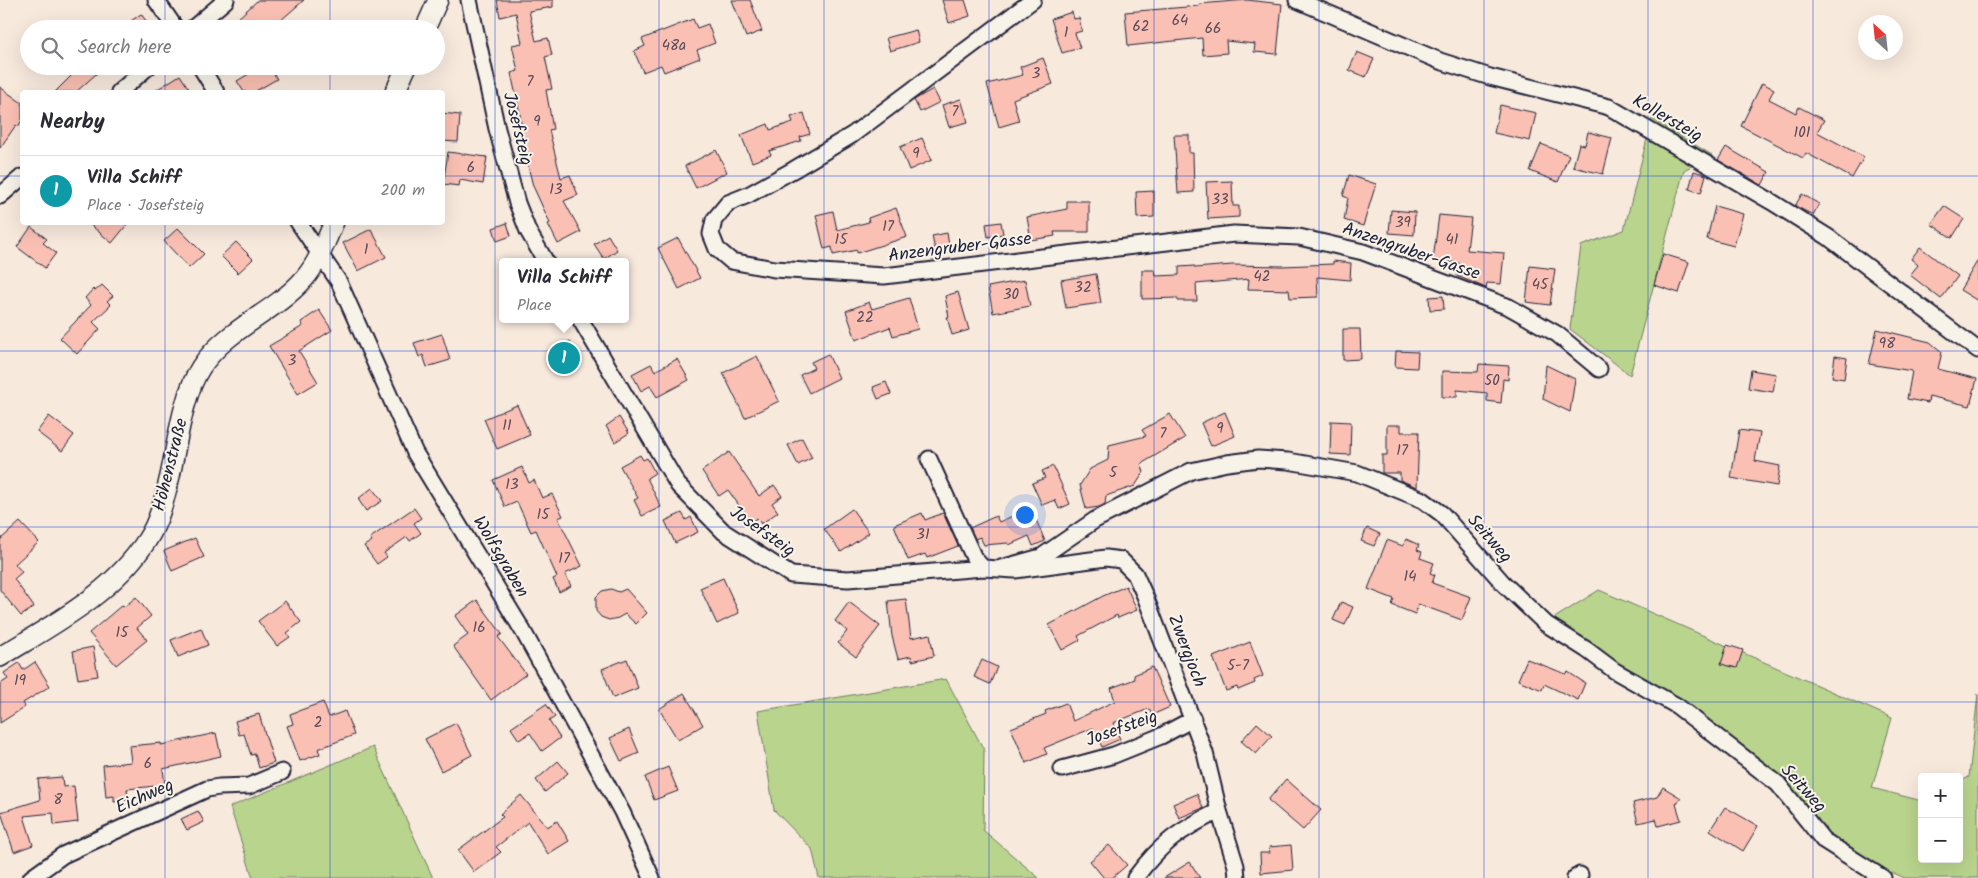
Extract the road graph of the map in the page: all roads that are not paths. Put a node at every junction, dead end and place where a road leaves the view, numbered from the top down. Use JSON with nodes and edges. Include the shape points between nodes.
{"nodes":[{"id":1,"x":156,"y":0,"type":"edge"},
{"id":2,"x":226,"y":0,"type":"edge"},
{"id":3,"x":438,"y":0,"type":"edge"},
{"id":4,"x":469,"y":0,"type":"edge"},
{"id":5,"x":1033,"y":0,"type":"edge"},
{"id":6,"x":1297,"y":0,"type":"edge"},
{"id":7,"x":170,"y":20,"type":"edge"},
{"id":8,"x":203,"y":20,"type":"edge"},
{"id":9,"x":429,"y":20,"type":"edge"},
{"id":10,"x":139,"y":75,"type":"edge"},
{"id":11,"x":206,"y":75,"type":"edge"},
{"id":12,"x":403,"y":75,"type":"edge"},
{"id":13,"x":121,"y":90,"type":"edge"},
{"id":14,"x":215,"y":90,"type":"edge"},
{"id":15,"x":396,"y":90,"type":"edge"},
{"id":16,"x":20,"y":179,"type":"edge"},
{"id":17,"x":0,"y":196,"type":"edge"},
{"id":18,"x":300,"y":225,"type":"edge"},
{"id":19,"x":333,"y":225,"type":"edge"},
{"id":20,"x":320,"y":254,"type":"junction"},
{"id":21,"x":544,"y":258,"type":"edge"},
{"id":22,"x":582,"y":323,"type":"edge"},
{"id":23,"x":1978,"y":350,"type":"edge"},
{"id":24,"x":1599,"y":369,"type":"dead end"},
{"id":25,"x":929,"y":459,"type":"dead end"},
{"id":26,"x":983,"y":568,"type":"junction"},
{"id":27,"x":1001,"y":568,"type":"junction"},
{"id":28,"x":0,"y":657,"type":"edge"},
{"id":29,"x":1193,"y":719,"type":"junction"},
{"id":30,"x":1062,"y":770,"type":"dead end"},
{"id":31,"x":282,"y":772,"type":"dead end"},
{"id":32,"x":1219,"y":811,"type":"junction"},
{"id":33,"x":31,"y":878,"type":"edge"},
{"id":34,"x":652,"y":878,"type":"edge"},
{"id":35,"x":1135,"y":878,"type":"edge"},
{"id":36,"x":1236,"y":878,"type":"edge"},
{"id":37,"x":1883,"y":878,"type":"edge"}],
"edges":[{"from":1,"to":7,"type":"street"},
{"from":2,"to":8,"type":"street"},
{"from":3,"to":9,"type":"street"},
{"from":4,"to":21,"type":"street","name":"Josefsteig","via":[[496,129],[517,203],[528,232]]},
{"from":5,"to":24,"type":"street","name":"Anzengruber-Gasse","via":[[852,135],[794,170],[728,203],[714,220],[711,234],[717,249],[731,261],[774,269],[884,276],[1234,234],[1299,237],[1363,252],[1509,307],[1557,334]]},
{"from":6,"to":23,"type":"street","name":"Kollersteig","via":[[1440,61],[1609,107],[1828,237]]},
{"from":10,"to":13,"type":"street"},
{"from":11,"to":14,"type":"street"},
{"from":12,"to":15,"type":"street"},
{"from":16,"to":17,"type":"street"},
{"from":18,"to":20,"type":"street","name":"Wolfsgraben"},
{"from":19,"to":20,"type":"street","name":"Höhenstraße"},
{"from":20,"to":28,"type":"street","name":"Höhenstraße","via":[[294,289],[225,339],[201,367],[192,382],[156,523],[136,555],[100,593]]},
{"from":20,"to":34,"type":"street","name":"Wolfsgraben","via":[[338,282],[415,453],[523,631],[622,812]]},
{"from":22,"to":26,"type":"street","name":"Josefsteig","via":[[678,485],[724,532],[791,575],[848,578]]},
{"from":25,"to":26,"type":"street","via":[[974,558]]},
{"from":26,"to":27,"type":"street","name":"Josefsteig"},
{"from":27,"to":29,"type":"street","name":"Zwergjoch","via":[[1015,570],[1106,558],[1121,560],[1135,574],[1145,596]]},
{"from":27,"to":37,"type":"street","name":"Seitweg","via":[[1041,557],[1095,520],[1191,471],[1258,459],[1357,473],[1423,500],[1442,514],[1503,583],[1546,624],[1615,671],[1677,706],[1778,784],[1823,840]]},
{"from":29,"to":30,"type":"street","name":"Josefsteig","via":[[1161,736]]},
{"from":29,"to":32,"type":"street","name":"Zwergjoch"},
{"from":31,"to":33,"type":"street","name":"Eichweg","via":[[249,786],[207,789],[62,854]]},
{"from":32,"to":35,"type":"street","via":[[1186,827],[1156,851]]},
{"from":32,"to":36,"type":"street","name":"Zwergjoch","via":[[1236,866]]}]}
